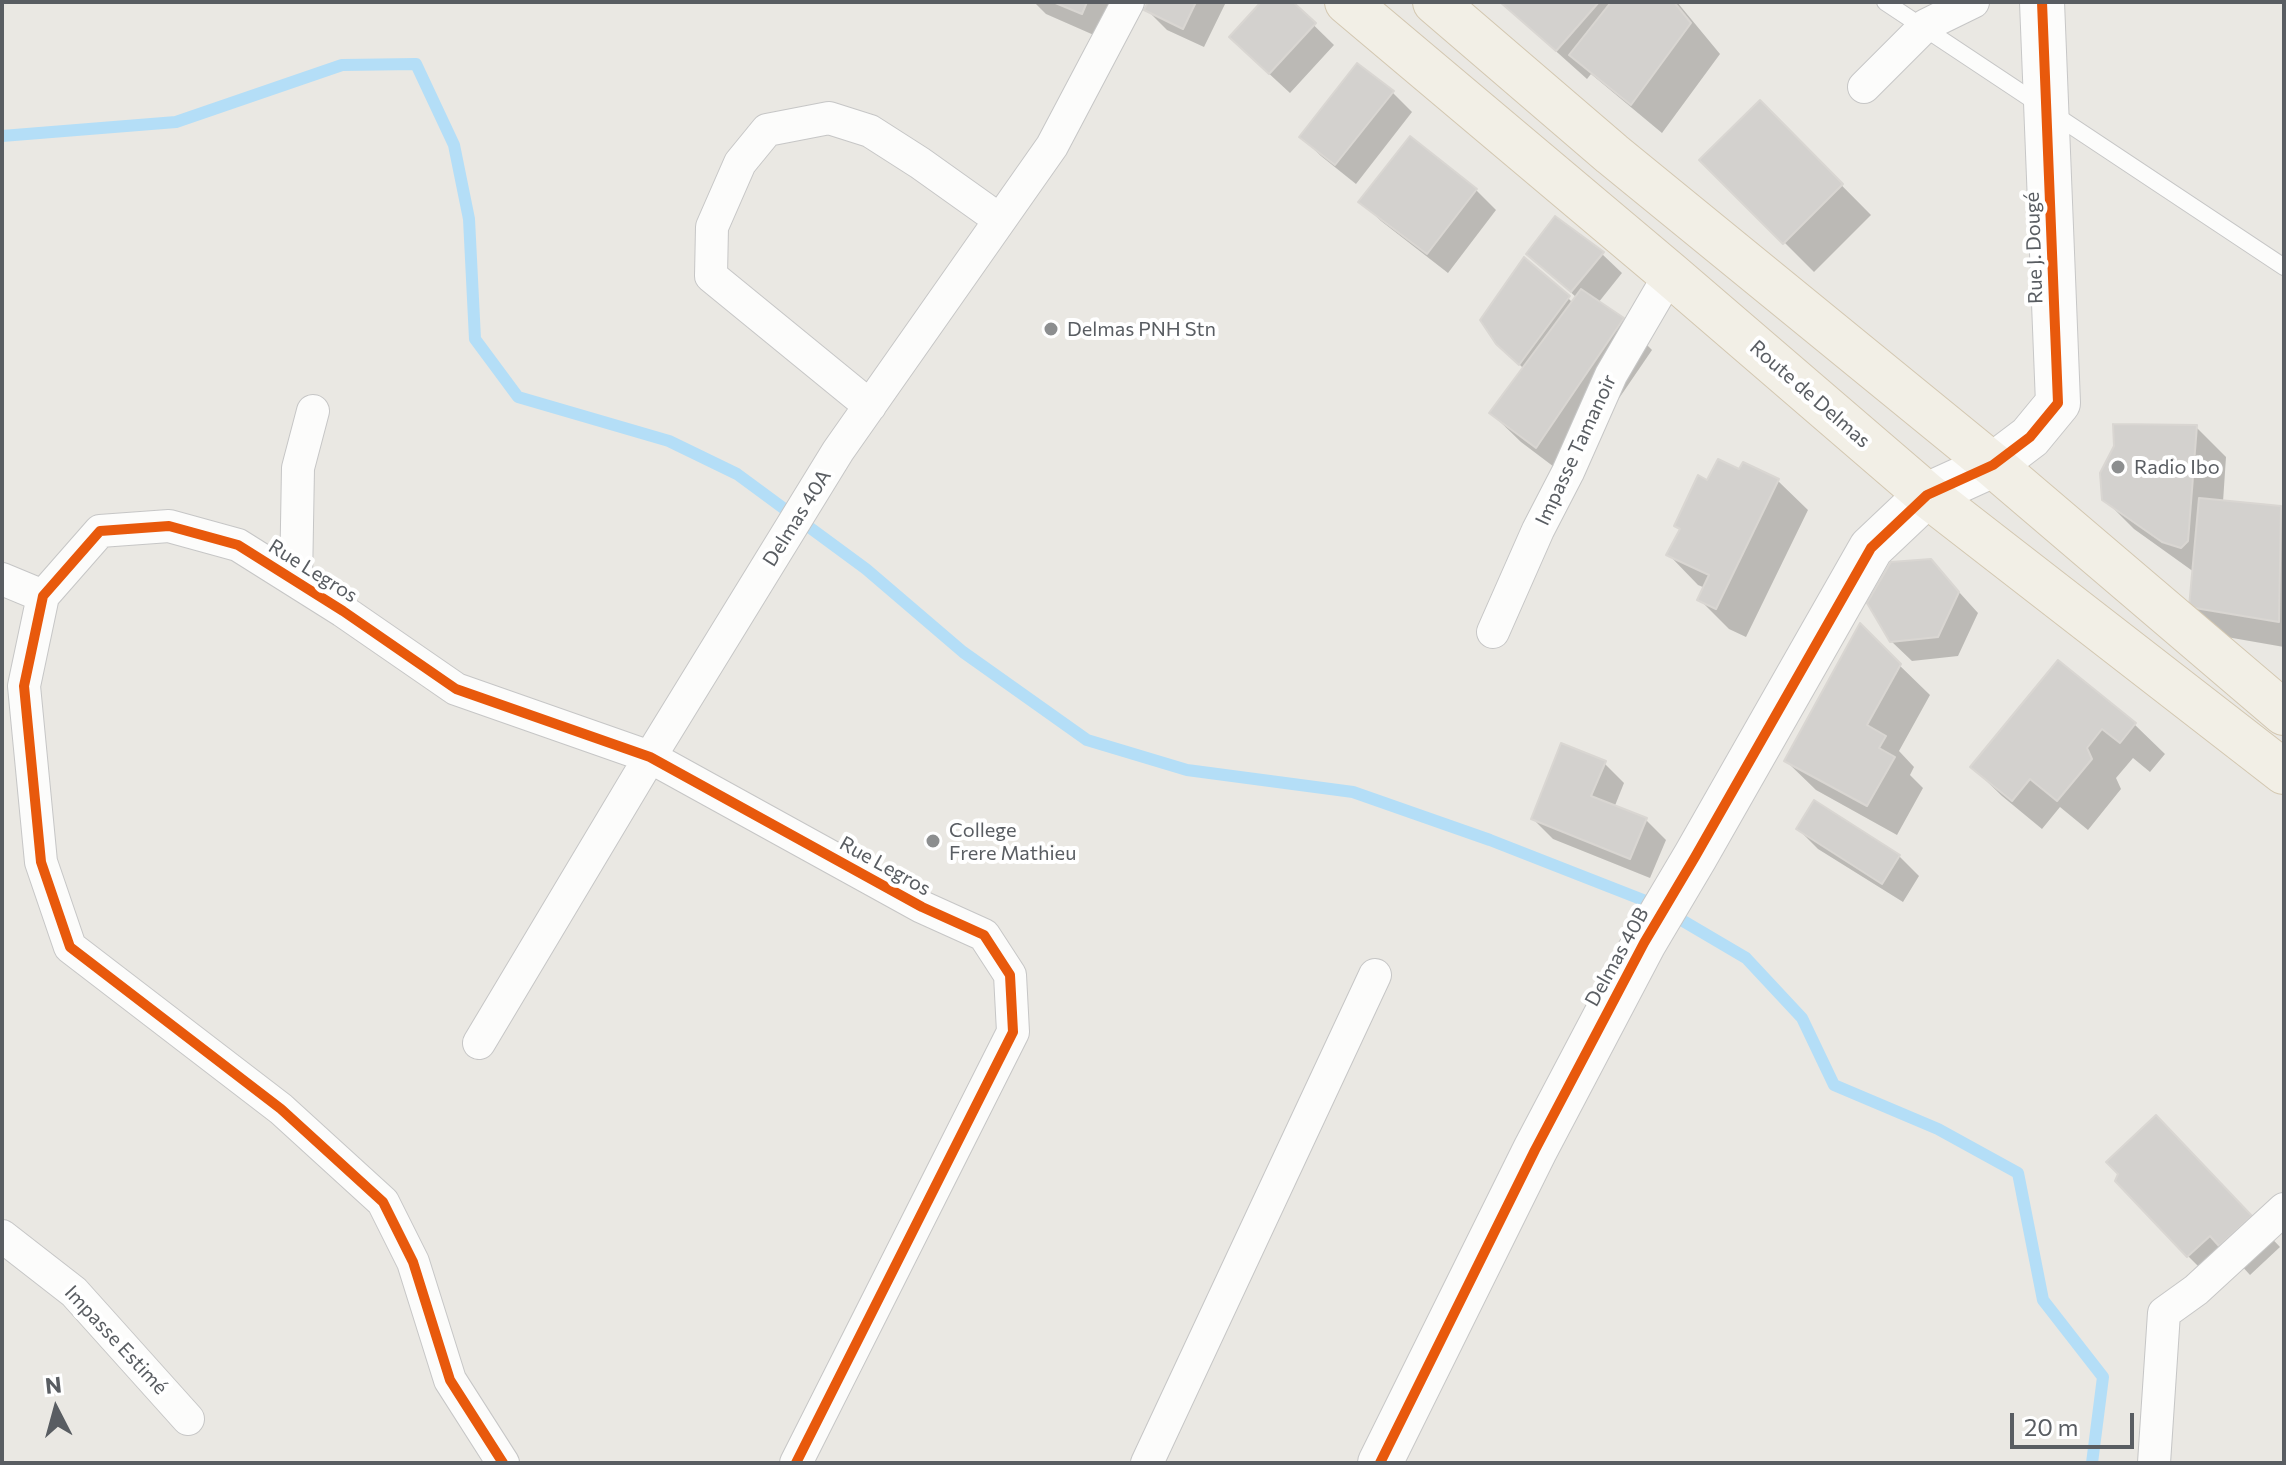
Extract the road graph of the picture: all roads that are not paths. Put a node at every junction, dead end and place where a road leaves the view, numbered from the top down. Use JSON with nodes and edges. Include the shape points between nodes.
{"nodes":[{"id":1,"x":1128,"y":2,"type":"edge"},
{"id":2,"x":1347,"y":2,"type":"edge"},
{"id":3,"x":1435,"y":2,"type":"edge"},
{"id":4,"x":1885,"y":2,"type":"edge"},
{"id":5,"x":1973,"y":2,"type":"edge"},
{"id":6,"x":2042,"y":2,"type":"edge"},
{"id":7,"x":1864,"y":87,"type":"dead end"},
{"id":8,"x":1000,"y":220,"type":"junction"},
{"id":9,"x":2284,"y":267,"type":"edge"},
{"id":10,"x":1670,"y":274,"type":"junction"},
{"id":11,"x":870,"y":406,"type":"junction"},
{"id":12,"x":313,"y":411,"type":"dead end"},
{"id":13,"x":1993,"y":465,"type":"junction"},
{"id":14,"x":1927,"y":495,"type":"junction"},
{"id":15,"x":2,"y":579,"type":"edge"},
{"id":16,"x":296,"y":581,"type":"junction"},
{"id":17,"x":43,"y":596,"type":"junction"},
{"id":18,"x":1493,"y":632,"type":"dead end"},
{"id":19,"x":2283,"y":708,"type":"edge"},
{"id":20,"x":650,"y":757,"type":"junction"},
{"id":21,"x":2269,"y":759,"type":"edge"},
{"id":22,"x":1375,"y":975,"type":"dead end"},
{"id":23,"x":479,"y":1043,"type":"dead end"},
{"id":24,"x":2284,"y":1209,"type":"edge"},
{"id":25,"x":2,"y":1236,"type":"edge"},
{"id":26,"x":188,"y":1419,"type":"dead end"},
{"id":27,"x":503,"y":1463,"type":"edge"},
{"id":28,"x":796,"y":1463,"type":"edge"},
{"id":29,"x":1147,"y":1463,"type":"edge"},
{"id":30,"x":1380,"y":1463,"type":"edge"},
{"id":31,"x":2154,"y":1463,"type":"edge"}],
"edges":[{"from":1,"to":8,"type":"street","name":"Delmas 40A","via":[[1052,146]]},
{"from":2,"to":10,"type":"main road","name":"Route de Delmas"},
{"from":3,"to":13,"type":"main road"},
{"from":4,"to":9,"type":"lane"},
{"from":5,"to":7,"type":"street","via":[[1926,25]]},
{"from":6,"to":13,"type":"street","name":"Rue J. Dougé","via":[[2058,403],[2030,437]]},
{"from":8,"to":11,"type":"street","name":"Delmas 40A"},
{"from":8,"to":11,"type":"street","via":[[870,131],[829,118],[767,130],[740,163],[712,227],[711,276]]},
{"from":10,"to":14,"type":"main road","name":"Route de Delmas"},
{"from":10,"to":18,"type":"street","name":"Impasse Tamanoir","via":[[1611,375]]},
{"from":11,"to":20,"type":"street","name":"Delmas 40A"},
{"from":12,"to":16,"type":"street","via":[[298,468]]},
{"from":13,"to":14,"type":"street","name":"Rue J. Dougé"},
{"from":13,"to":19,"type":"main road"},
{"from":14,"to":21,"type":"main road","name":"Route de Delmas"},
{"from":14,"to":30,"type":"street","name":"Delmas 40B","via":[[1871,548],[1644,943]]},
{"from":15,"to":17,"type":"street"},
{"from":16,"to":17,"type":"street","name":"Rue Legros","via":[[238,545],[169,526],[100,531]]},
{"from":16,"to":20,"type":"street","name":"Rue Legros","via":[[456,689]]},
{"from":17,"to":27,"type":"street","name":"Rue Legros","via":[[24,686],[41,862],[70,947],[281,1109],[383,1202],[413,1262],[450,1380]]},
{"from":19,"to":21,"type":"street"},
{"from":20,"to":23,"type":"street","name":"Delmas 40A"},
{"from":20,"to":28,"type":"street","name":"Rue Legros","via":[[922,907],[984,935],[1010,975],[1013,1032]]},
{"from":22,"to":29,"type":"street"},
{"from":24,"to":31,"type":"street","via":[[2164,1313]]},
{"from":25,"to":26,"type":"street","name":"Impasse Estimé","via":[[74,1292]]}]}
